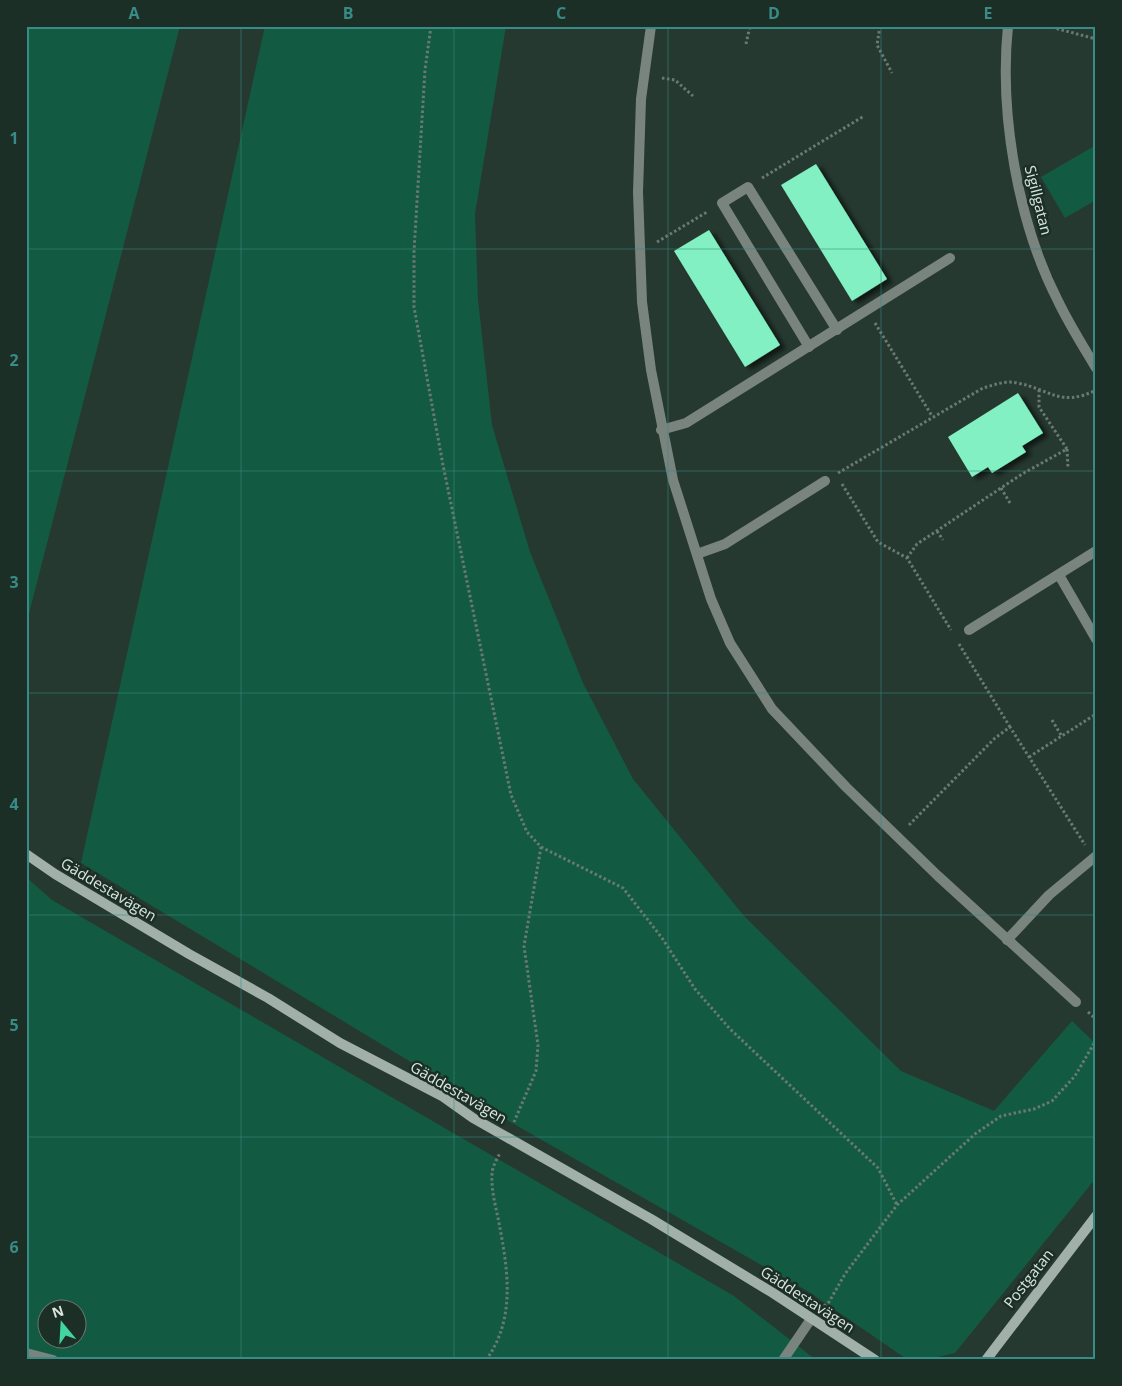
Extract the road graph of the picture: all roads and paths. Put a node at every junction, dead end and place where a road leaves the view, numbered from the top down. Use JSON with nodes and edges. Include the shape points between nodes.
{"nodes":[{"id":1,"x":431,"y":26,"type":"edge"},
{"id":2,"x":651,"y":26,"type":"edge"},
{"id":3,"x":750,"y":26,"type":"edge"},
{"id":4,"x":880,"y":26,"type":"edge"},
{"id":5,"x":1008,"y":26,"type":"edge"},
{"id":6,"x":1047,"y":26,"type":"edge"},
{"id":7,"x":1096,"y":39,"type":"edge"},
{"id":8,"x":746,"y":44,"type":"dead end"},
{"id":9,"x":892,"y":73,"type":"dead end"},
{"id":10,"x":644,"y":74,"type":"junction"},
{"id":11,"x":693,"y":96,"type":"dead end"},
{"id":12,"x":864,"y":116,"type":"dead end"},
{"id":13,"x":748,"y":186,"type":"junction"},
{"id":14,"x":722,"y":203,"type":"junction"},
{"id":15,"x":639,"y":243,"type":"junction"},
{"id":16,"x":950,"y":258,"type":"dead end"},
{"id":17,"x":867,"y":310,"type":"junction"},
{"id":18,"x":837,"y":330,"type":"junction"},
{"id":19,"x":809,"y":347,"type":"junction"},
{"id":20,"x":1096,"y":368,"type":"edge"},
{"id":21,"x":1039,"y":390,"type":"junction"},
{"id":22,"x":1096,"y":390,"type":"edge"},
{"id":23,"x":932,"y":416,"type":"junction"},
{"id":24,"x":662,"y":430,"type":"junction"},
{"id":25,"x":1067,"y":449,"type":"junction"},
{"id":26,"x":1068,"y":468,"type":"dead end"},
{"id":27,"x":836,"y":474,"type":"junction"},
{"id":28,"x":825,"y":481,"type":"joint"},
{"id":29,"x":1001,"y":488,"type":"junction"},
{"id":30,"x":1010,"y":503,"type":"dead end"},
{"id":31,"x":938,"y":531,"type":"junction"},
{"id":32,"x":942,"y":540,"type":"dead end"},
{"id":33,"x":1096,"y":551,"type":"edge"},
{"id":34,"x":697,"y":554,"type":"junction"},
{"id":35,"x":906,"y":558,"type":"junction"},
{"id":36,"x":1059,"y":575,"type":"junction"},
{"id":37,"x":969,"y":630,"type":"dead end"},
{"id":38,"x":1096,"y":639,"type":"edge"},
{"id":39,"x":1096,"y":714,"type":"edge"},
{"id":40,"x":1052,"y":720,"type":"dead end"},
{"id":41,"x":1010,"y":727,"type":"junction"},
{"id":42,"x":1061,"y":735,"type":"junction"},
{"id":43,"x":1029,"y":756,"type":"junction"},
{"id":44,"x":898,"y":837,"type":"junction"},
{"id":45,"x":541,"y":846,"type":"junction"},
{"id":46,"x":26,"y":854,"type":"edge"},
{"id":47,"x":1094,"y":857,"type":"edge"},
{"id":48,"x":1008,"y":940,"type":"junction"},
{"id":49,"x":1076,"y":1002,"type":"dead end"},
{"id":50,"x":1096,"y":1040,"type":"edge"},
{"id":51,"x":507,"y":1137,"type":"junction"},
{"id":52,"x":897,"y":1205,"type":"junction"},
{"id":53,"x":1096,"y":1216,"type":"edge"},
{"id":54,"x":810,"y":1319,"type":"junction"},
{"id":55,"x":26,"y":1353,"type":"edge"},
{"id":56,"x":53,"y":1360,"type":"edge"},
{"id":57,"x":486,"y":1360,"type":"edge"},
{"id":58,"x":783,"y":1360,"type":"edge"},
{"id":59,"x":875,"y":1360,"type":"edge"},
{"id":60,"x":986,"y":1360,"type":"edge"}],
"edges":[{"from":1,"to":45,"type":"path","via":[[425,70],[414,250],[414,308],[511,795],[527,832]]},
{"from":2,"to":10,"type":"street"},
{"from":3,"to":8,"type":"path"},
{"from":4,"to":9,"type":"path","via":[[878,45]]},
{"from":5,"to":20,"type":"street","name":"Sigillgatan","via":[[1009,122],[1021,202],[1058,301]]},
{"from":6,"to":7,"type":"path"},
{"from":10,"to":11,"type":"path","via":[[675,80]]},
{"from":10,"to":15,"type":"street","via":[[640,99]]},
{"from":12,"to":13,"type":"path"},
{"from":13,"to":14,"type":"street"},
{"from":13,"to":18,"type":"street"},
{"from":14,"to":15,"type":"path","via":[[658,242]]},
{"from":14,"to":19,"type":"street"},
{"from":15,"to":24,"type":"street","via":[[642,302]]},
{"from":16,"to":17,"type":"street"},
{"from":17,"to":18,"type":"street"},
{"from":17,"to":23,"type":"path"},
{"from":18,"to":19,"type":"street"},
{"from":19,"to":24,"type":"street","via":[[686,423]]},
{"from":21,"to":22,"type":"path","via":[[1067,399]]},
{"from":21,"to":23,"type":"path","via":[[1016,382],[1000,383],[983,388]]},
{"from":21,"to":25,"type":"path","via":[[1039,407]]},
{"from":23,"to":27,"type":"path"},
{"from":24,"to":34,"type":"street","via":[[673,480]]},
{"from":25,"to":26,"type":"path"},
{"from":25,"to":29,"type":"path"},
{"from":27,"to":28,"type":"path"},
{"from":27,"to":35,"type":"path","via":[[878,542]]},
{"from":28,"to":34,"type":"street","via":[[726,544]]},
{"from":29,"to":30,"type":"path"},
{"from":29,"to":31,"type":"path"},
{"from":31,"to":32,"type":"path"},
{"from":31,"to":35,"type":"path","via":[[917,544]]},
{"from":33,"to":36,"type":"street"},
{"from":34,"to":44,"type":"street","via":[[730,643],[772,709]]},
{"from":35,"to":41,"type":"path"},
{"from":36,"to":37,"type":"street"},
{"from":36,"to":38,"type":"street"},
{"from":39,"to":42,"type":"path"},
{"from":40,"to":42,"type":"path"},
{"from":41,"to":43,"type":"path"},
{"from":41,"to":44,"type":"path","via":[[995,738]]},
{"from":42,"to":43,"type":"path"},
{"from":43,"to":47,"type":"path"},
{"from":44,"to":48,"type":"street"},
{"from":45,"to":51,"type":"path","via":[[524,946],[538,1045],[536,1070]]},
{"from":45,"to":52,"type":"path","via":[[623,888],[662,938],[695,989],[730,1029],[878,1168]]},
{"from":46,"to":51,"type":"street","name":"Gäddestavägen","via":[[340,1043],[442,1096]]},
{"from":47,"to":48,"type":"street","via":[[1049,895]]},
{"from":48,"to":49,"type":"street"},
{"from":50,"to":52,"type":"path","via":[[1075,1076],[1052,1101],[1034,1109],[1001,1116],[975,1134]]},
{"from":51,"to":54,"type":"street","name":"Gäddestavägen","via":[[659,1224]]},
{"from":51,"to":57,"type":"path","via":[[492,1172],[504,1252],[508,1309],[496,1346]]},
{"from":52,"to":54,"type":"path","via":[[845,1274],[829,1302]]},
{"from":53,"to":60,"type":"street","name":"Postgatan"},
{"from":54,"to":58,"type":"street"},
{"from":54,"to":59,"type":"street","name":"Gäddestavägen"},
{"from":55,"to":56,"type":"street"}]}
